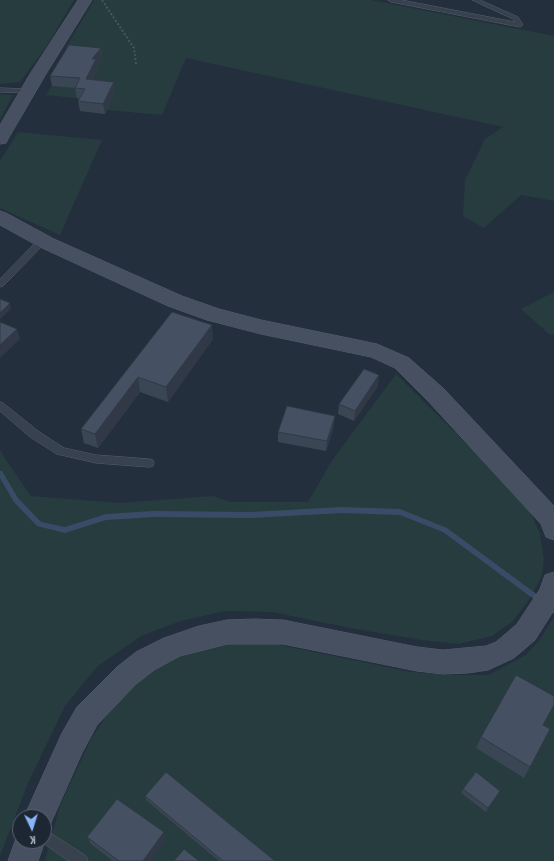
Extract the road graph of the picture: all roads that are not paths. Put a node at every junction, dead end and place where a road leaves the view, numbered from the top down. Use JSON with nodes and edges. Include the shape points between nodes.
{"nodes":[{"id":1,"x":85,"y":0,"type":"edge"},
{"id":2,"x":395,"y":0,"type":"edge"},
{"id":3,"x":475,"y":0,"type":"edge"},
{"id":4,"x":0,"y":90,"type":"edge"},
{"id":5,"x":28,"y":90,"type":"junction"},
{"id":6,"x":0,"y":139,"type":"edge"},
{"id":7,"x":0,"y":217,"type":"edge"},
{"id":8,"x":43,"y":240,"type":"junction"},
{"id":9,"x":0,"y":284,"type":"edge"},
{"id":10,"x":0,"y":406,"type":"edge"},
{"id":11,"x":149,"y":463,"type":"dead end"},
{"id":12,"x":554,"y":530,"type":"edge"},
{"id":13,"x":552,"y":588,"type":"edge"},
{"id":14,"x":43,"y":809,"type":"edge"},
{"id":15,"x":52,"y":841,"type":"edge"},
{"id":16,"x":27,"y":849,"type":"edge"},
{"id":17,"x":23,"y":861,"type":"edge"},
{"id":18,"x":81,"y":861,"type":"edge"}],
"edges":[{"from":1,"to":5,"type":"street"},
{"from":2,"to":3,"type":"lane","via":[[520,25],[516,18]]},
{"from":4,"to":5,"type":"lane"},
{"from":5,"to":6,"type":"street"},
{"from":7,"to":8,"type":"street"},
{"from":8,"to":9,"type":"lane"},
{"from":8,"to":12,"type":"street","via":[[175,301],[214,315],[377,350],[390,356],[402,363],[436,395],[552,520]]},
{"from":10,"to":11,"type":"lane","via":[[34,434],[61,451],[96,459]]},
{"from":13,"to":14,"type":"street","via":[[526,632],[505,650],[488,658],[443,662],[417,659],[283,632],[227,632],[173,646],[145,661],[126,676],[87,716]]},
{"from":15,"to":18,"type":"lane"},
{"from":16,"to":17,"type":"street"}]}
